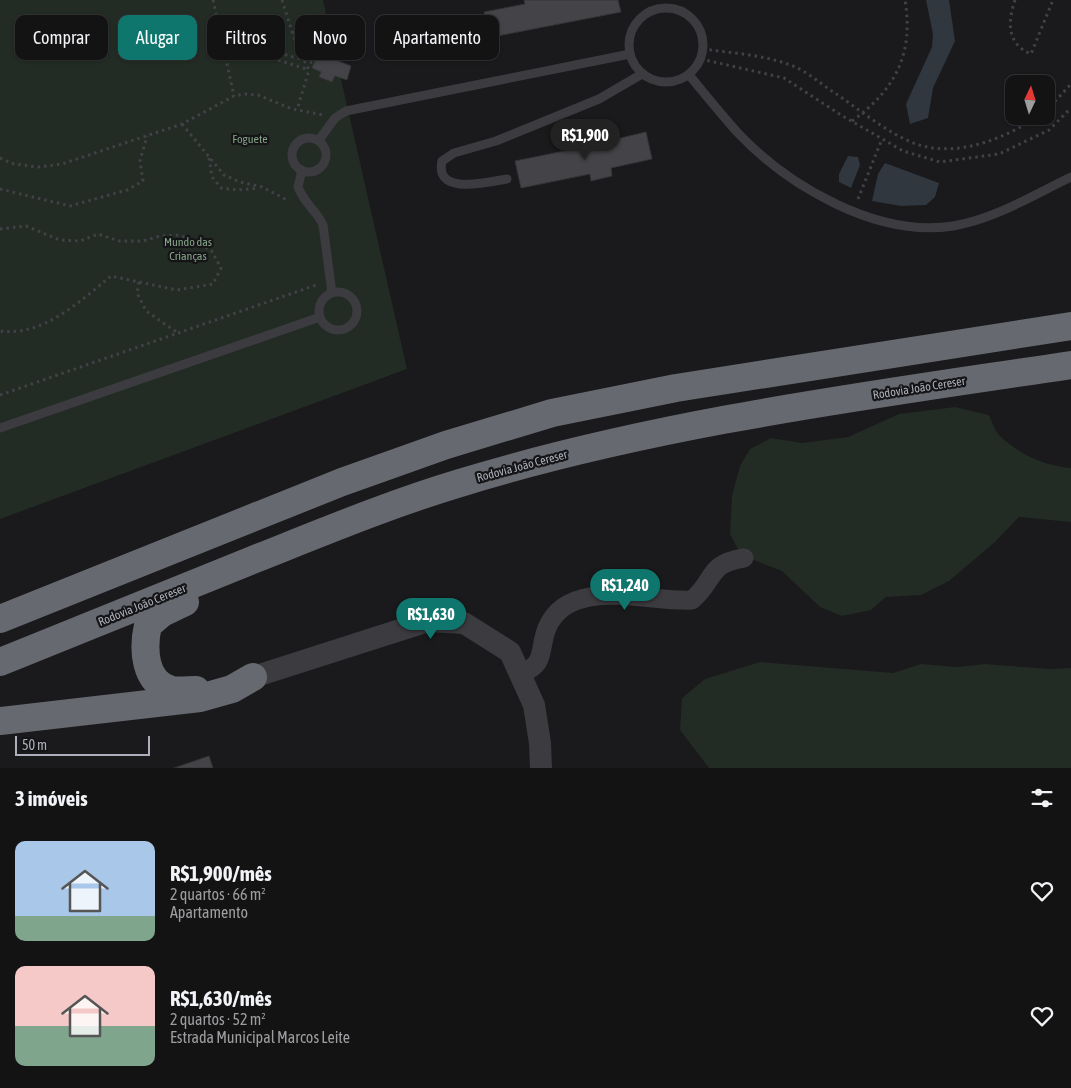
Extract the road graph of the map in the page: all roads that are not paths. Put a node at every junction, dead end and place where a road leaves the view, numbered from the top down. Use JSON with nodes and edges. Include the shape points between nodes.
{"nodes":[{"id":1,"x":654,"y":0,"type":"edge"},
{"id":2,"x":657,"y":10,"type":"junction"},
{"id":3,"x":630,"y":54,"type":"junction"},
{"id":4,"x":642,"y":74,"type":"junction"},
{"id":5,"x":689,"y":75,"type":"junction"},
{"id":6,"x":319,"y":140,"type":"junction"},
{"id":7,"x":302,"y":170,"type":"junction"},
{"id":8,"x":1071,"y":177,"type":"edge"},
{"id":9,"x":507,"y":180,"type":"dead end"},
{"id":10,"x":332,"y":293,"type":"junction"},
{"id":11,"x":320,"y":317,"type":"junction"},
{"id":12,"x":1071,"y":326,"type":"edge"},
{"id":13,"x":1071,"y":365,"type":"edge"},
{"id":14,"x":0,"y":428,"type":"edge"},
{"id":15,"x":744,"y":558,"type":"dead end"},
{"id":16,"x":215,"y":576,"type":"junction"},
{"id":17,"x":0,"y":619,"type":"edge"},
{"id":18,"x":0,"y":662,"type":"edge"},
{"id":19,"x":520,"y":674,"type":"junction"},
{"id":20,"x":253,"y":677,"type":"junction"},
{"id":21,"x":0,"y":721,"type":"edge"},
{"id":22,"x":541,"y":768,"type":"edge"}],
"edges":[{"from":1,"to":2,"type":"lane"},
{"from":2,"to":3,"type":"lane","via":[[646,14],[632,32]]},
{"from":2,"to":5,"type":"lane","via":[[670,8],[682,12],[700,29],[703,49]]},
{"from":3,"to":4,"type":"lane"},
{"from":3,"to":6,"type":"lane","via":[[346,112],[335,118]]},
{"from":4,"to":5,"type":"lane","via":[[665,82],[678,81]]},
{"from":4,"to":9,"type":"lane","via":[[599,99],[454,153],[442,161],[441,172],[451,183],[462,185]]},
{"from":5,"to":8,"type":"lane","via":[[739,134],[779,169],[822,198],[853,211],[912,228],[953,226],[995,214]]},
{"from":6,"to":7,"type":"lane","via":[[326,149],[326,161],[313,172]]},
{"from":6,"to":7,"type":"lane","via":[[303,139],[294,146],[292,157]]},
{"from":7,"to":10,"type":"lane","via":[[298,187],[323,225]]},
{"from":10,"to":11,"type":"lane","via":[[321,302]]},
{"from":10,"to":11,"type":"lane","via":[[340,292],[353,299],[355,320],[350,326],[336,330],[329,328]]},
{"from":11,"to":14,"type":"lane"},
{"from":12,"to":17,"type":"highway","via":[[685,386],[552,414],[446,445],[342,482]]},
{"from":13,"to":16,"type":"highway","name":"Rodovia João Cereser","via":[[804,406],[552,457],[459,483],[367,514]]},
{"from":15,"to":19,"type":"street","via":[[717,566],[692,600],[619,594],[593,596],[571,604],[558,612],[547,628],[539,661],[533,669]]},
{"from":16,"to":18,"type":"highway","name":"Rodovia João Cereser"},
{"from":16,"to":20,"type":"highway","via":[[198,596],[162,613],[148,625],[145,655],[150,670],[158,683],[171,690],[199,690]]},
{"from":19,"to":20,"type":"street","via":[[510,652],[464,622],[428,621]]},
{"from":19,"to":22,"type":"street","via":[[534,705]]},
{"from":20,"to":21,"type":"highway","via":[[232,689],[200,698]]}]}
